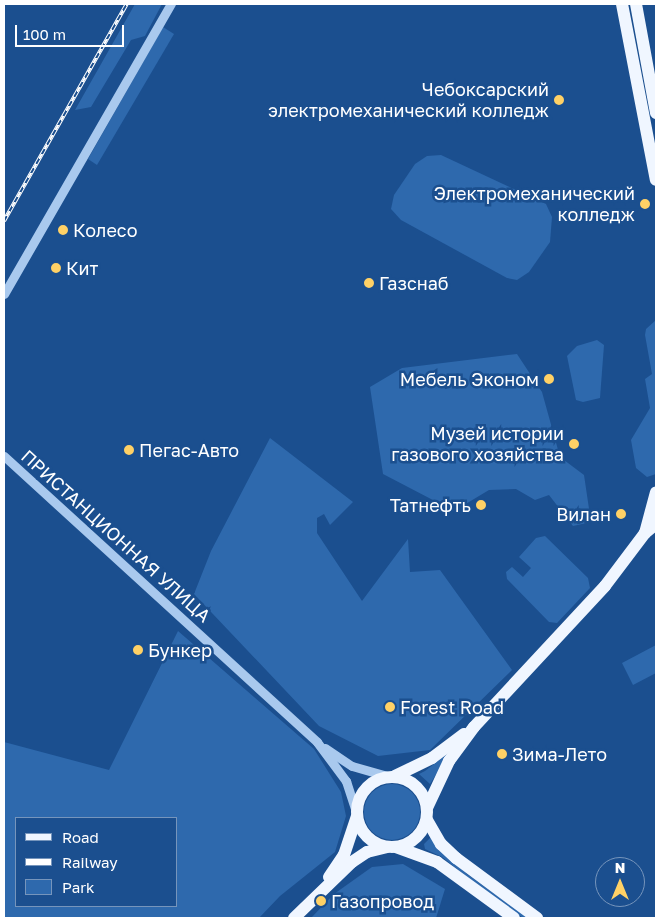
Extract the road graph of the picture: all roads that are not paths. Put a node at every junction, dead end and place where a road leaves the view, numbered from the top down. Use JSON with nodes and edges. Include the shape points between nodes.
{"nodes":[{"id":1,"x":171,"y":4,"type":"edge"},
{"id":2,"x":622,"y":4,"type":"edge"},
{"id":3,"x":636,"y":4,"type":"edge"},
{"id":4,"x":656,"y":113,"type":"edge"},
{"id":5,"x":656,"y":180,"type":"edge"},
{"id":6,"x":7,"y":280,"type":"edge"},
{"id":7,"x":4,"y":294,"type":"edge"},
{"id":8,"x":4,"y":456,"type":"edge"},
{"id":9,"x":656,"y":492,"type":"edge"},
{"id":10,"x":656,"y":524,"type":"edge"},
{"id":11,"x":645,"y":533,"type":"junction"},
{"id":12,"x":474,"y":727,"type":"junction"},
{"id":13,"x":317,"y":742,"type":"junction"},
{"id":14,"x":390,"y":776,"type":"junction"},
{"id":15,"x":356,"y":813,"type":"junction"},
{"id":16,"x":427,"y":814,"type":"junction"},
{"id":17,"x":392,"y":847,"type":"junction"},
{"id":18,"x":316,"y":896,"type":"junction"},
{"id":19,"x":534,"y":917,"type":"edge"},
{"id":20,"x":294,"y":918,"type":"edge"},
{"id":21,"x":514,"y":918,"type":"edge"}],
"edges":[{"from":1,"to":6,"type":"street"},
{"from":2,"to":5,"type":"main road"},
{"from":3,"to":4,"type":"main road"},
{"from":6,"to":7,"type":"street"},
{"from":8,"to":13,"type":"street","name":"ПРИСТАНЦИОННАЯ УЛИЦА"},
{"from":9,"to":11,"type":"main road"},
{"from":10,"to":11,"type":"main road"},
{"from":11,"to":12,"type":"main road","via":[[605,586]]},
{"from":12,"to":14,"type":"main road","via":[[432,758]]},
{"from":12,"to":16,"type":"main road","via":[[449,761]]},
{"from":13,"to":14,"type":"street","name":"ПРИСТАНЦИОННАЯ УЛИЦА","via":[[352,766]]},
{"from":13,"to":15,"type":"street","name":"ПРИСТАНЦИОННАЯ УЛИЦА","via":[[346,781]]},
{"from":14,"to":15,"type":"main road","via":[[369,783],[362,791]]},
{"from":14,"to":16,"type":"main road","via":[[414,784],[424,798]]},
{"from":15,"to":17,"type":"main road","via":[[359,825],[369,839]]},
{"from":15,"to":18,"type":"main road","via":[[344,855]]},
{"from":16,"to":17,"type":"main road","via":[[415,839]]},
{"from":16,"to":19,"type":"main road","via":[[441,844]]},
{"from":17,"to":18,"type":"main road","via":[[367,852]]},
{"from":17,"to":21,"type":"main road","via":[[437,862]]},
{"from":18,"to":20,"type":"main road"}]}
